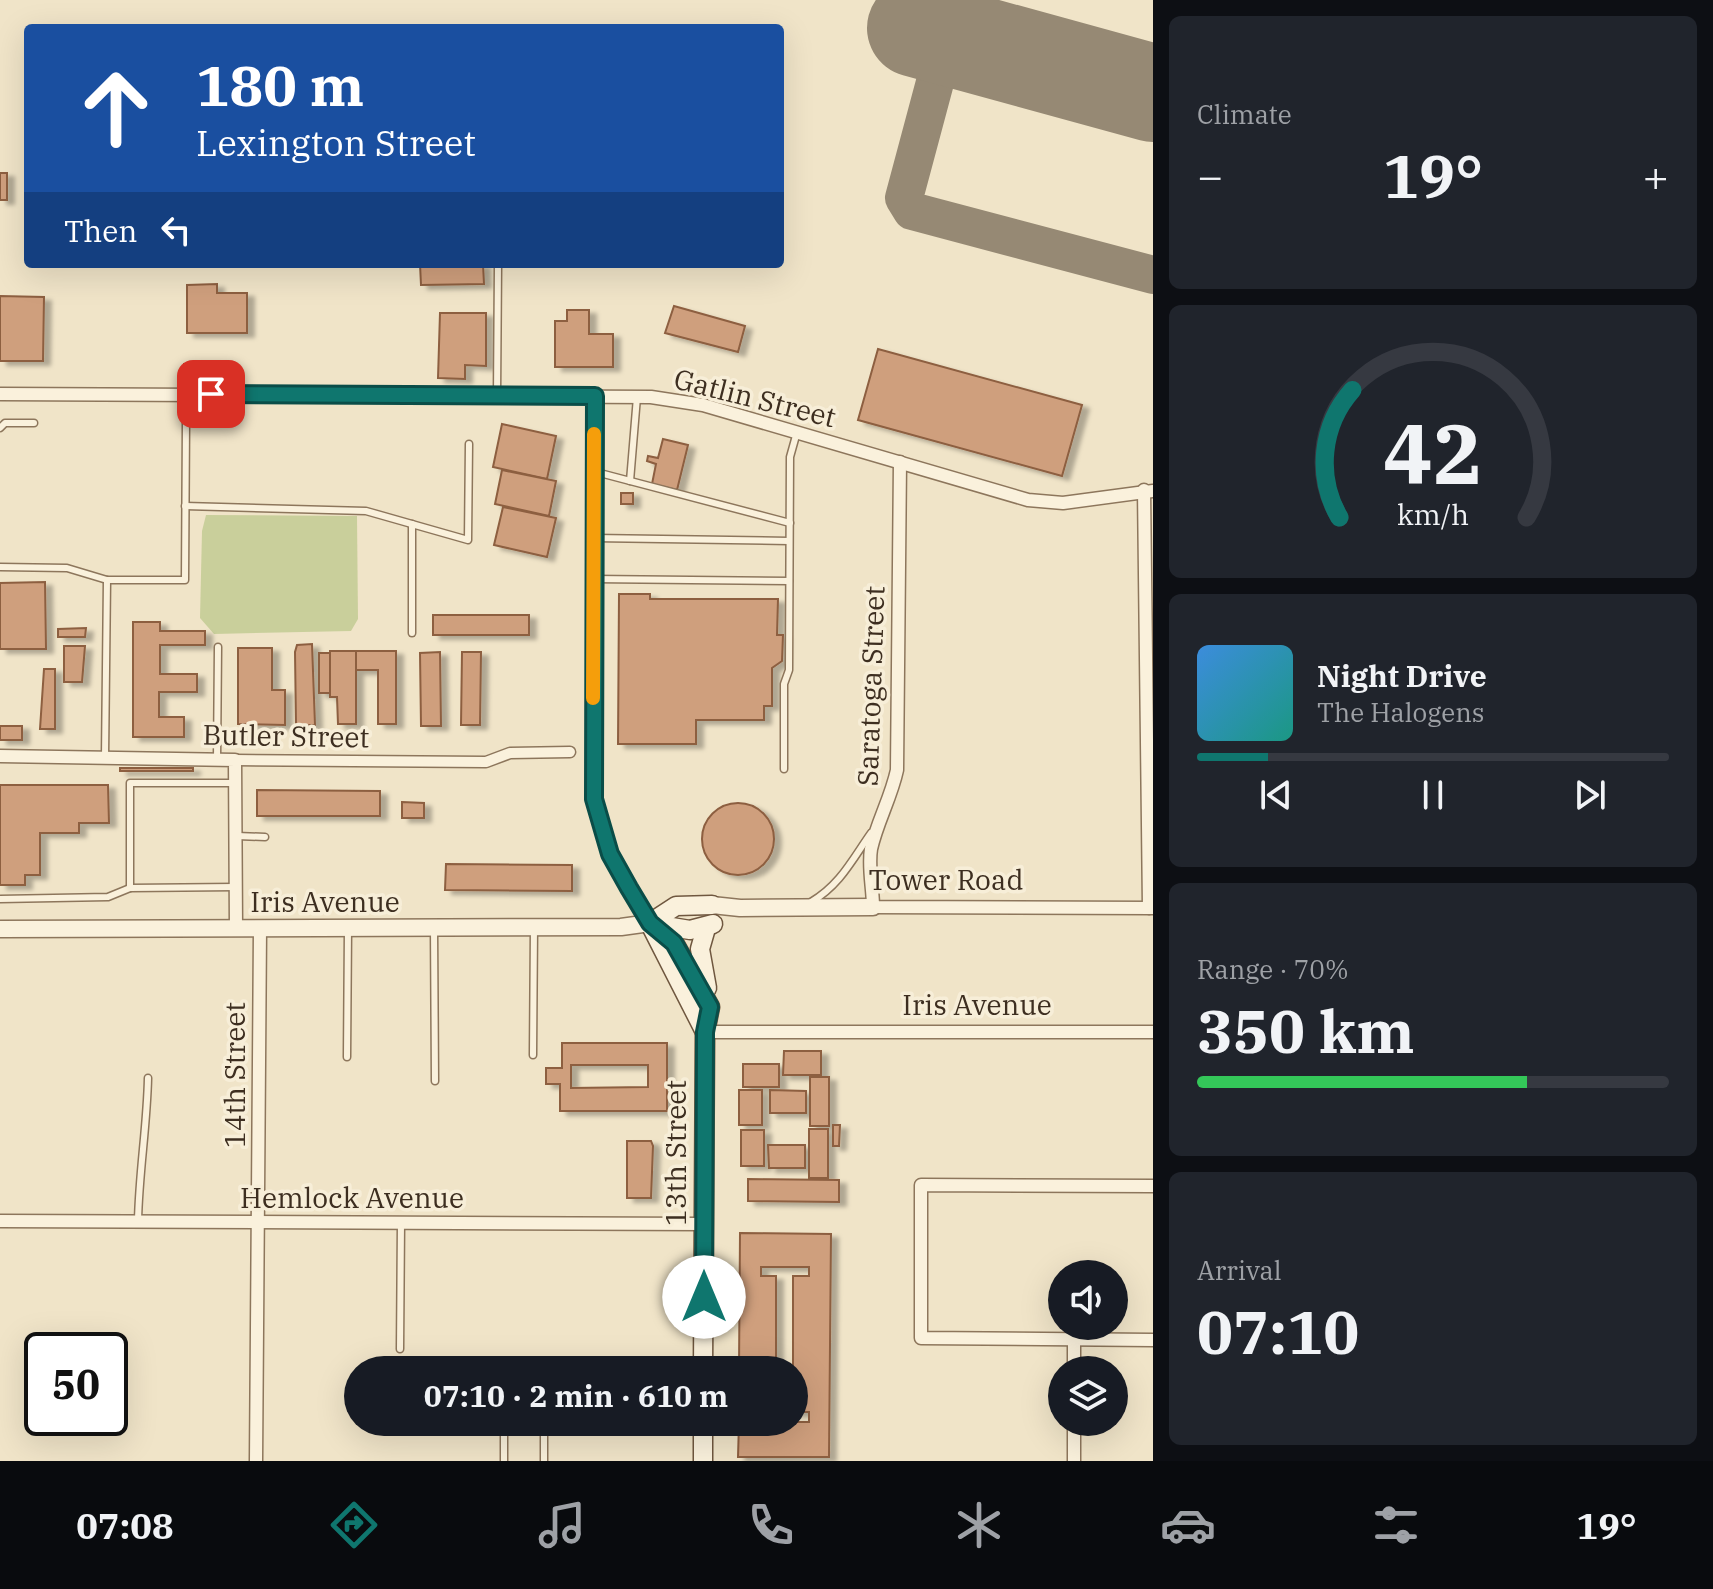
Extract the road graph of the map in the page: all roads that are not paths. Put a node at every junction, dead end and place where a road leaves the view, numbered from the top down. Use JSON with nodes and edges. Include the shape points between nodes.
{"nodes":[{"id":1,"x":498,"y":268,"type":"edge"},
{"id":2,"x":0,"y":394,"type":"edge"},
{"id":3,"x":497,"y":395,"type":"junction"},
{"id":4,"x":595,"y":396,"type":"junction"},
{"id":5,"x":637,"y":397,"type":"junction"},
{"id":6,"x":186,"y":421,"type":"dead end"},
{"id":7,"x":34,"y":423,"type":"dead end"},
{"id":8,"x":0,"y":428,"type":"edge"},
{"id":9,"x":797,"y":432,"type":"junction"},
{"id":10,"x":469,"y":444,"type":"dead end"},
{"id":11,"x":900,"y":462,"type":"junction"},
{"id":12,"x":594,"y":472,"type":"junction"},
{"id":13,"x":630,"y":481,"type":"junction"},
{"id":14,"x":1148,"y":490,"type":"edge"},
{"id":15,"x":185,"y":506,"type":"junction"},
{"id":16,"x":790,"y":523,"type":"junction"},
{"id":17,"x":412,"y":524,"type":"junction"},
{"id":18,"x":594,"y":538,"type":"junction"},
{"id":19,"x":789,"y":541,"type":"junction"},
{"id":20,"x":0,"y":567,"type":"edge"},
{"id":21,"x":593,"y":579,"type":"junction"},
{"id":22,"x":107,"y":580,"type":"junction"},
{"id":23,"x":789,"y":581,"type":"junction"},
{"id":24,"x":412,"y":633,"type":"dead end"},
{"id":25,"x":218,"y":647,"type":"dead end"},
{"id":26,"x":570,"y":752,"type":"dead end"},
{"id":27,"x":0,"y":756,"type":"edge"},
{"id":28,"x":105,"y":757,"type":"junction"},
{"id":29,"x":217,"y":759,"type":"junction"},
{"id":30,"x":235,"y":760,"type":"junction"},
{"id":31,"x":784,"y":769,"type":"dead end"},
{"id":32,"x":235,"y":783,"type":"junction"},
{"id":33,"x":878,"y":824,"type":"junction"},
{"id":34,"x":235,"y":836,"type":"junction"},
{"id":35,"x":265,"y":837,"type":"dead end"},
{"id":36,"x":236,"y":887,"type":"junction"},
{"id":37,"x":130,"y":888,"type":"junction"},
{"id":38,"x":0,"y":899,"type":"edge"},
{"id":39,"x":712,"y":905,"type":"joint"},
{"id":40,"x":873,"y":907,"type":"junction"},
{"id":41,"x":740,"y":908,"type":"junction"},
{"id":42,"x":802,"y":908,"type":"junction"},
{"id":43,"x":1151,"y":908,"type":"edge"},
{"id":44,"x":650,"y":923,"type":"junction"},
{"id":45,"x":710,"y":926,"type":"junction"},
{"id":46,"x":534,"y":927,"type":"junction"},
{"id":47,"x":434,"y":928,"type":"junction"},
{"id":48,"x":0,"y":929,"type":"edge"},
{"id":49,"x":236,"y":929,"type":"junction"},
{"id":50,"x":260,"y":929,"type":"junction"},
{"id":51,"x":348,"y":929,"type":"junction"},
{"id":52,"x":710,"y":1007,"type":"junction"},
{"id":53,"x":705,"y":1032,"type":"junction"},
{"id":54,"x":1153,"y":1032,"type":"edge"},
{"id":55,"x":533,"y":1055,"type":"dead end"},
{"id":56,"x":347,"y":1057,"type":"dead end"},
{"id":57,"x":148,"y":1078,"type":"dead end"},
{"id":58,"x":435,"y":1081,"type":"dead end"},
{"id":59,"x":1153,"y":1186,"type":"edge"},
{"id":60,"x":0,"y":1221,"type":"edge"},
{"id":61,"x":138,"y":1221,"type":"junction"},
{"id":62,"x":258,"y":1221,"type":"junction"},
{"id":63,"x":401,"y":1222,"type":"junction"},
{"id":64,"x":704,"y":1224,"type":"junction"},
{"id":65,"x":1048,"y":1340,"type":"edge"},
{"id":66,"x":1074,"y":1340,"type":"edge"},
{"id":67,"x":1128,"y":1340,"type":"edge"},
{"id":68,"x":1153,"y":1340,"type":"edge"},
{"id":69,"x":400,"y":1349,"type":"dead end"},
{"id":70,"x":703,"y":1356,"type":"edge"},
{"id":71,"x":1074,"y":1356,"type":"edge"},
{"id":72,"x":504,"y":1436,"type":"edge"},
{"id":73,"x":544,"y":1436,"type":"edge"},
{"id":74,"x":703,"y":1436,"type":"edge"},
{"id":75,"x":1074,"y":1436,"type":"edge"},
{"id":76,"x":256,"y":1461,"type":"edge"},
{"id":77,"x":504,"y":1461,"type":"edge"},
{"id":78,"x":544,"y":1461,"type":"edge"},
{"id":79,"x":703,"y":1461,"type":"edge"},
{"id":80,"x":1074,"y":1461,"type":"edge"}],
"edges":[{"from":1,"to":3,"type":"lane"},
{"from":2,"to":3,"type":"street","name":"Gatlin Street"},
{"from":3,"to":4,"type":"street","name":"Gatlin Street"},
{"from":4,"to":5,"type":"street","name":"Gatlin Street"},
{"from":4,"to":12,"type":"street"},
{"from":5,"to":9,"type":"street","name":"Gatlin Street","via":[[703,405]]},
{"from":5,"to":13,"type":"lane"},
{"from":6,"to":15,"type":"lane"},
{"from":7,"to":8,"type":"lane","via":[[5,423]]},
{"from":9,"to":11,"type":"street","name":"Gatlin Street"},
{"from":9,"to":16,"type":"lane","via":[[790,457]]},
{"from":10,"to":17,"type":"lane","via":[[468,540]]},
{"from":11,"to":14,"type":"street","name":"Gatlin Street","via":[[1044,503]]},
{"from":11,"to":33,"type":"street","name":"Saratoga Street","via":[[897,770]]},
{"from":12,"to":13,"type":"lane"},
{"from":12,"to":18,"type":"street"},
{"from":13,"to":16,"type":"lane"},
{"from":14,"to":43,"type":"street"},
{"from":15,"to":17,"type":"lane","via":[[366,511]]},
{"from":15,"to":22,"type":"lane","via":[[185,580]]},
{"from":16,"to":19,"type":"lane"},
{"from":17,"to":24,"type":"lane"},
{"from":18,"to":19,"type":"lane"},
{"from":18,"to":21,"type":"street"},
{"from":19,"to":23,"type":"lane"},
{"from":20,"to":22,"type":"lane","via":[[67,568]]},
{"from":21,"to":23,"type":"lane"},
{"from":21,"to":44,"type":"street","via":[[594,799],[610,854]]},
{"from":22,"to":28,"type":"lane"},
{"from":23,"to":31,"type":"lane"},
{"from":25,"to":29,"type":"lane"},
{"from":26,"to":30,"type":"street","name":"Butler Street","via":[[510,753],[486,762]]},
{"from":27,"to":28,"type":"street","name":"Butler Street"},
{"from":28,"to":29,"type":"street","name":"Butler Street"},
{"from":29,"to":30,"type":"street","name":"Butler Street"},
{"from":30,"to":32,"type":"street"},
{"from":32,"to":34,"type":"street"},
{"from":32,"to":37,"type":"lane","via":[[130,783]]},
{"from":33,"to":40,"type":"street","name":"Saratoga Street","via":[[870,853]]},
{"from":33,"to":42,"type":"lane","via":[[846,873]]},
{"from":34,"to":35,"type":"lane"},
{"from":34,"to":36,"type":"street"},
{"from":36,"to":37,"type":"lane"},
{"from":36,"to":49,"type":"street"},
{"from":37,"to":38,"type":"lane","via":[[108,897]]},
{"from":39,"to":41,"type":"street","name":"Tower Road"},
{"from":39,"to":44,"type":"main road","name":"Tower Road","via":[[676,906]]},
{"from":40,"to":42,"type":"street","name":"Tower Road"},
{"from":40,"to":43,"type":"street","name":"Tower Road"},
{"from":41,"to":42,"type":"street","name":"Tower Road"},
{"from":41,"to":45,"type":"street"},
{"from":44,"to":45,"type":"main road","via":[[690,930]]},
{"from":44,"to":46,"type":"street","name":"Iris Avenue"},
{"from":44,"to":52,"type":"main road","via":[[674,943]]},
{"from":44,"to":53,"type":"main road","name":"13th Street"},
{"from":45,"to":52,"type":"main road","via":[[700,949]]},
{"from":46,"to":47,"type":"street","name":"Iris Avenue"},
{"from":46,"to":55,"type":"lane"},
{"from":47,"to":51,"type":"street","name":"Iris Avenue"},
{"from":47,"to":58,"type":"lane"},
{"from":48,"to":49,"type":"street","name":"Iris Avenue"},
{"from":49,"to":50,"type":"street","name":"Iris Avenue"},
{"from":50,"to":51,"type":"street","name":"Iris Avenue"},
{"from":50,"to":62,"type":"street","name":"14th Street"},
{"from":51,"to":56,"type":"lane"},
{"from":52,"to":53,"type":"main road","name":"13th Street"},
{"from":53,"to":54,"type":"street","name":"Iris Avenue"},
{"from":53,"to":64,"type":"main road","name":"13th Street"},
{"from":57,"to":61,"type":"lane"},
{"from":59,"to":65,"type":"street","via":[[921,1185],[921,1338]]},
{"from":60,"to":61,"type":"street","name":"Hemlock Avenue"},
{"from":61,"to":62,"type":"street","name":"Hemlock Avenue"},
{"from":62,"to":63,"type":"street","name":"Hemlock Avenue"},
{"from":62,"to":76,"type":"street","name":"14th Street"},
{"from":63,"to":64,"type":"street","name":"Hemlock Avenue"},
{"from":63,"to":69,"type":"lane"},
{"from":64,"to":70,"type":"main road","name":"13th Street"},
{"from":66,"to":71,"type":"street"},
{"from":67,"to":68,"type":"street"},
{"from":72,"to":77,"type":"lane"},
{"from":73,"to":78,"type":"lane"},
{"from":74,"to":79,"type":"main road"},
{"from":75,"to":80,"type":"street"}]}
